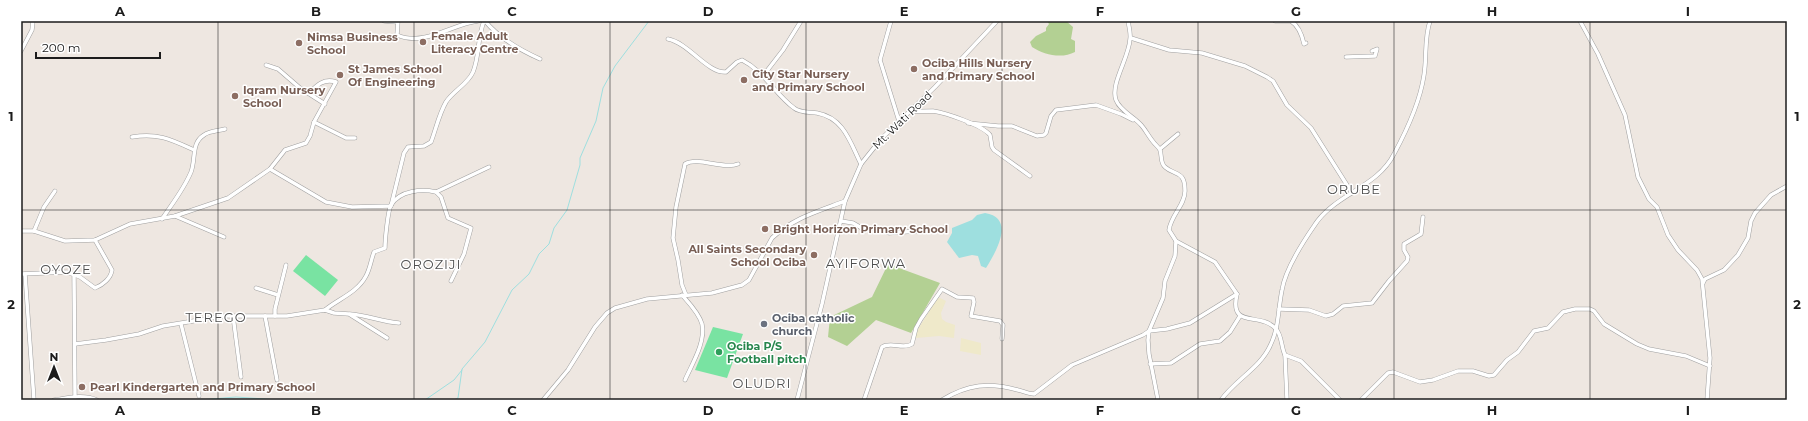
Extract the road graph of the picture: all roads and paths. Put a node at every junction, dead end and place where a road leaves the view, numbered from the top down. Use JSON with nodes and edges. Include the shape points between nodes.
{"nodes":[{"id":1,"x":33,"y":21,"type":"edge"},
{"id":2,"x":384,"y":21,"type":"edge"},
{"id":3,"x":478,"y":21,"type":"edge"},
{"id":4,"x":484,"y":21,"type":"edge"},
{"id":5,"x":801,"y":21,"type":"edge"},
{"id":6,"x":891,"y":21,"type":"edge"},
{"id":7,"x":997,"y":21,"type":"edge"},
{"id":8,"x":1128,"y":21,"type":"edge"},
{"id":9,"x":1275,"y":21,"type":"edge"},
{"id":10,"x":1291,"y":21,"type":"edge"},
{"id":11,"x":1430,"y":21,"type":"edge"},
{"id":12,"x":1580,"y":21,"type":"edge"},
{"id":13,"x":397,"y":22,"type":"edge"},
{"id":14,"x":1131,"y":38,"type":"junction"},
{"id":15,"x":668,"y":39,"type":"dead end"},
{"id":16,"x":1306,"y":43,"type":"dead end"},
{"id":17,"x":1372,"y":50,"type":"dead end"},
{"id":18,"x":21,"y":51,"type":"edge"},
{"id":19,"x":1346,"y":57,"type":"dead end"},
{"id":20,"x":540,"y":59,"type":"dead end"},
{"id":21,"x":266,"y":65,"type":"dead end"},
{"id":22,"x":763,"y":76,"type":"junction"},
{"id":23,"x":309,"y":93,"type":"junction"},
{"id":24,"x":324,"y":104,"type":"junction"},
{"id":25,"x":911,"y":112,"type":"junction"},
{"id":26,"x":899,"y":121,"type":"junction"},
{"id":27,"x":314,"y":122,"type":"junction"},
{"id":28,"x":968,"y":123,"type":"junction"},
{"id":29,"x":1140,"y":123,"type":"junction"},
{"id":30,"x":225,"y":129,"type":"dead end"},
{"id":31,"x":1178,"y":134,"type":"dead end"},
{"id":32,"x":132,"y":137,"type":"dead end"},
{"id":33,"x":355,"y":138,"type":"dead end"},
{"id":34,"x":1160,"y":149,"type":"junction"},
{"id":35,"x":194,"y":150,"type":"junction"},
{"id":36,"x":738,"y":164,"type":"dead end"},
{"id":37,"x":861,"y":164,"type":"junction"},
{"id":38,"x":489,"y":167,"type":"dead end"},
{"id":39,"x":270,"y":169,"type":"junction"},
{"id":40,"x":1030,"y":176,"type":"dead end"},
{"id":41,"x":1787,"y":186,"type":"edge"},
{"id":42,"x":55,"y":191,"type":"dead end"},
{"id":43,"x":436,"y":192,"type":"junction"},
{"id":44,"x":1352,"y":193,"type":"junction"},
{"id":45,"x":845,"y":201,"type":"junction"},
{"id":46,"x":390,"y":206,"type":"junction"},
{"id":47,"x":175,"y":216,"type":"junction"},
{"id":48,"x":1423,"y":217,"type":"dead end"},
{"id":49,"x":162,"y":220,"type":"junction"},
{"id":50,"x":841,"y":221,"type":"junction"},
{"id":51,"x":21,"y":231,"type":"edge"},
{"id":52,"x":34,"y":231,"type":"junction"},
{"id":53,"x":919,"y":231,"type":"dead end"},
{"id":54,"x":224,"y":237,"type":"dead end"},
{"id":55,"x":95,"y":240,"type":"junction"},
{"id":56,"x":1176,"y":241,"type":"junction"},
{"id":57,"x":286,"y":265,"type":"dead end"},
{"id":58,"x":23,"y":274,"type":"edge"},
{"id":59,"x":74,"y":274,"type":"junction"},
{"id":60,"x":451,"y":281,"type":"dead end"},
{"id":61,"x":1703,"y":283,"type":"junction"},
{"id":62,"x":256,"y":288,"type":"dead end"},
{"id":63,"x":1237,"y":294,"type":"junction"},
{"id":64,"x":278,"y":295,"type":"junction"},
{"id":65,"x":684,"y":295,"type":"junction"},
{"id":66,"x":1279,"y":309,"type":"junction"},
{"id":67,"x":325,"y":310,"type":"junction"},
{"id":68,"x":349,"y":314,"type":"junction"},
{"id":69,"x":233,"y":316,"type":"junction"},
{"id":70,"x":265,"y":316,"type":"junction"},
{"id":71,"x":275,"y":316,"type":"junction"},
{"id":72,"x":1240,"y":316,"type":"junction"},
{"id":73,"x":399,"y":323,"type":"dead end"},
{"id":74,"x":181,"y":324,"type":"junction"},
{"id":75,"x":1276,"y":329,"type":"junction"},
{"id":76,"x":1149,"y":331,"type":"junction"},
{"id":77,"x":1143,"y":335,"type":"junction"},
{"id":78,"x":387,"y":338,"type":"dead end"},
{"id":79,"x":1002,"y":339,"type":"dead end"},
{"id":80,"x":1148,"y":340,"type":"junction"},
{"id":81,"x":75,"y":344,"type":"junction"},
{"id":82,"x":1285,"y":355,"type":"junction"},
{"id":83,"x":1150,"y":364,"type":"junction"},
{"id":84,"x":1710,"y":366,"type":"junction"},
{"id":85,"x":240,"y":377,"type":"dead end"},
{"id":86,"x":276,"y":380,"type":"dead end"},
{"id":87,"x":685,"y":380,"type":"dead end"},
{"id":88,"x":199,"y":396,"type":"dead end"},
{"id":89,"x":75,"y":397,"type":"junction"},
{"id":90,"x":34,"y":400,"type":"edge"},
{"id":91,"x":54,"y":400,"type":"edge"},
{"id":92,"x":97,"y":400,"type":"edge"},
{"id":93,"x":543,"y":400,"type":"edge"},
{"id":94,"x":797,"y":400,"type":"edge"},
{"id":95,"x":864,"y":400,"type":"edge"},
{"id":96,"x":942,"y":400,"type":"edge"},
{"id":97,"x":1158,"y":400,"type":"edge"},
{"id":98,"x":1221,"y":400,"type":"edge"},
{"id":99,"x":1287,"y":400,"type":"edge"},
{"id":100,"x":1340,"y":400,"type":"edge"},
{"id":101,"x":1361,"y":400,"type":"edge"},
{"id":102,"x":1707,"y":400,"type":"edge"}],
"edges":[{"from":1,"to":18,"type":"street","via":[[32,30]]},
{"from":2,"to":13,"type":"street"},
{"from":3,"to":13,"type":"street","via":[[467,22],[434,35],[415,38],[402,38],[397,35]]},
{"from":4,"to":20,"type":"street","via":[[500,37]]},
{"from":4,"to":46,"type":"street","via":[[479,34],[473,73],[447,101],[432,142],[424,146],[408,147],[404,153]]},
{"from":5,"to":22,"type":"street"},
{"from":6,"to":26,"type":"street","via":[[880,60]]},
{"from":7,"to":25,"type":"street","name":"Mt. Wati Road"},
{"from":8,"to":14,"type":"street"},
{"from":9,"to":10,"type":"street"},
{"from":10,"to":16,"type":"street","via":[[1296,24],[1304,44]]},
{"from":11,"to":44,"type":"street","via":[[1425,73],[1420,95],[1394,155],[1384,169]]},
{"from":12,"to":61,"type":"street","via":[[1625,115],[1638,178],[1649,199],[1657,207],[1668,236],[1697,270]]},
{"from":14,"to":29,"type":"street","via":[[1115,84],[1115,94],[1117,103]]},
{"from":14,"to":44,"type":"street","via":[[1169,50],[1202,53],[1246,66],[1273,81],[1287,105],[1311,128]]},
{"from":15,"to":22,"type":"street","via":[[689,49],[718,71],[726,72],[742,60]]},
{"from":17,"to":19,"type":"street","via":[[1377,49],[1375,56]]},
{"from":21,"to":23,"type":"street","via":[[278,69]]},
{"from":22,"to":37,"type":"street","via":[[794,108],[822,114],[837,121]]},
{"from":23,"to":24,"type":"street"},
{"from":23,"to":24,"type":"street","via":[[322,82],[336,82]]},
{"from":24,"to":27,"type":"street"},
{"from":25,"to":26,"type":"street","name":"Mt. Wati Road"},
{"from":25,"to":28,"type":"street","via":[[933,111]]},
{"from":26,"to":37,"type":"street","name":"Mt. Wati Road","via":[[876,144]]},
{"from":27,"to":33,"type":"street","via":[[348,138]]},
{"from":27,"to":39,"type":"street","via":[[306,143],[284,150]]},
{"from":28,"to":29,"type":"street","via":[[1012,126],[1041,136],[1046,133],[1051,116],[1056,110],[1091,105]]},
{"from":28,"to":40,"type":"street","via":[[988,132],[994,150]]},
{"from":29,"to":34,"type":"street"},
{"from":30,"to":35,"type":"street","via":[[204,135]]},
{"from":31,"to":34,"type":"street"},
{"from":32,"to":35,"type":"street","via":[[166,137]]},
{"from":34,"to":56,"type":"street","via":[[1163,164],[1179,174],[1184,184],[1184,199],[1168,230]]},
{"from":35,"to":49,"type":"street","via":[[191,171]]},
{"from":36,"to":65,"type":"street","via":[[685,164],[676,207],[673,238]]},
{"from":37,"to":45,"type":"street","name":"Mt. Wati Road"},
{"from":38,"to":43,"type":"street"},
{"from":39,"to":46,"type":"street","via":[[326,202],[352,207]]},
{"from":39,"to":47,"type":"street","via":[[228,198]]},
{"from":41,"to":61,"type":"street","via":[[1771,195],[1755,213],[1748,238],[1738,255],[1724,270],[1705,279]]},
{"from":42,"to":52,"type":"street","via":[[44,207]]},
{"from":43,"to":46,"type":"street","via":[[404,194]]},
{"from":43,"to":60,"type":"street","via":[[441,197],[448,218],[471,228],[464,254]]},
{"from":44,"to":66,"type":"street","via":[[1325,212],[1314,226],[1288,270]]},
{"from":45,"to":50,"type":"street","name":"Mt. Wati Road"},
{"from":45,"to":65,"type":"street","via":[[797,219],[778,232],[772,238],[749,280],[742,285],[721,291]]},
{"from":46,"to":67,"type":"street","via":[[385,248],[374,252],[369,270],[358,287]]},
{"from":47,"to":49,"type":"street"},
{"from":47,"to":54,"type":"street"},
{"from":48,"to":66,"type":"street","via":[[1419,237],[1404,244],[1407,261],[1372,303],[1344,306],[1326,316],[1309,310]]},
{"from":49,"to":55,"type":"street","via":[[130,224]]},
{"from":50,"to":53,"type":"street","via":[[853,223],[865,230],[877,228],[889,233]]},
{"from":50,"to":94,"type":"street","name":"Mt. Wati Road"},
{"from":51,"to":52,"type":"street"},
{"from":52,"to":55,"type":"street","via":[[65,241]]},
{"from":55,"to":59,"type":"street","via":[[112,270],[111,275],[95,288]]},
{"from":56,"to":63,"type":"street","via":[[1215,262]]},
{"from":56,"to":76,"type":"street","via":[[1174,260]]},
{"from":57,"to":64,"type":"street"},
{"from":58,"to":59,"type":"street"},
{"from":58,"to":90,"type":"street"},
{"from":59,"to":81,"type":"street"},
{"from":61,"to":84,"type":"street"},
{"from":62,"to":64,"type":"street"},
{"from":63,"to":72,"type":"street","via":[[1235,306]]},
{"from":63,"to":76,"type":"street","via":[[1190,323]]},
{"from":64,"to":71,"type":"street"},
{"from":65,"to":87,"type":"street","via":[[702,324],[701,340]]},
{"from":65,"to":93,"type":"street","via":[[635,302],[607,313],[595,326],[568,370]]},
{"from":66,"to":75,"type":"street"},
{"from":67,"to":68,"type":"street"},
{"from":67,"to":71,"type":"street"},
{"from":68,"to":73,"type":"street"},
{"from":68,"to":78,"type":"street"},
{"from":69,"to":70,"type":"street"},
{"from":69,"to":74,"type":"street"},
{"from":69,"to":85,"type":"street"},
{"from":70,"to":71,"type":"street"},
{"from":70,"to":86,"type":"street"},
{"from":72,"to":75,"type":"street","via":[[1266,322]]},
{"from":72,"to":83,"type":"street","via":[[1230,332],[1220,341],[1200,344],[1171,363]]},
{"from":74,"to":81,"type":"street","via":[[163,326],[139,334]]},
{"from":74,"to":88,"type":"street"},
{"from":75,"to":82,"type":"street"},
{"from":75,"to":98,"type":"street","via":[[1263,357]]},
{"from":76,"to":77,"type":"street"},
{"from":76,"to":80,"type":"street"},
{"from":77,"to":80,"type":"street"},
{"from":77,"to":96,"type":"street","via":[[1072,365],[1034,394],[985,385],[966,388]]},
{"from":79,"to":95,"type":"street","via":[[1003,325],[1000,321],[971,316],[973,298],[957,296],[942,289],[920,319],[912,344],[882,347]]},
{"from":80,"to":83,"type":"street"},
{"from":81,"to":89,"type":"street"},
{"from":82,"to":99,"type":"street"},
{"from":82,"to":100,"type":"street","via":[[1301,361]]},
{"from":83,"to":97,"type":"street"},
{"from":84,"to":101,"type":"street","via":[[1686,356],[1643,347],[1604,324],[1594,311],[1575,309],[1563,312],[1548,328],[1534,331],[1518,352],[1494,375],[1458,371],[1420,382],[1393,372],[1388,373]]},
{"from":84,"to":102,"type":"street"},
{"from":89,"to":91,"type":"street"},
{"from":89,"to":92,"type":"street"}]}
